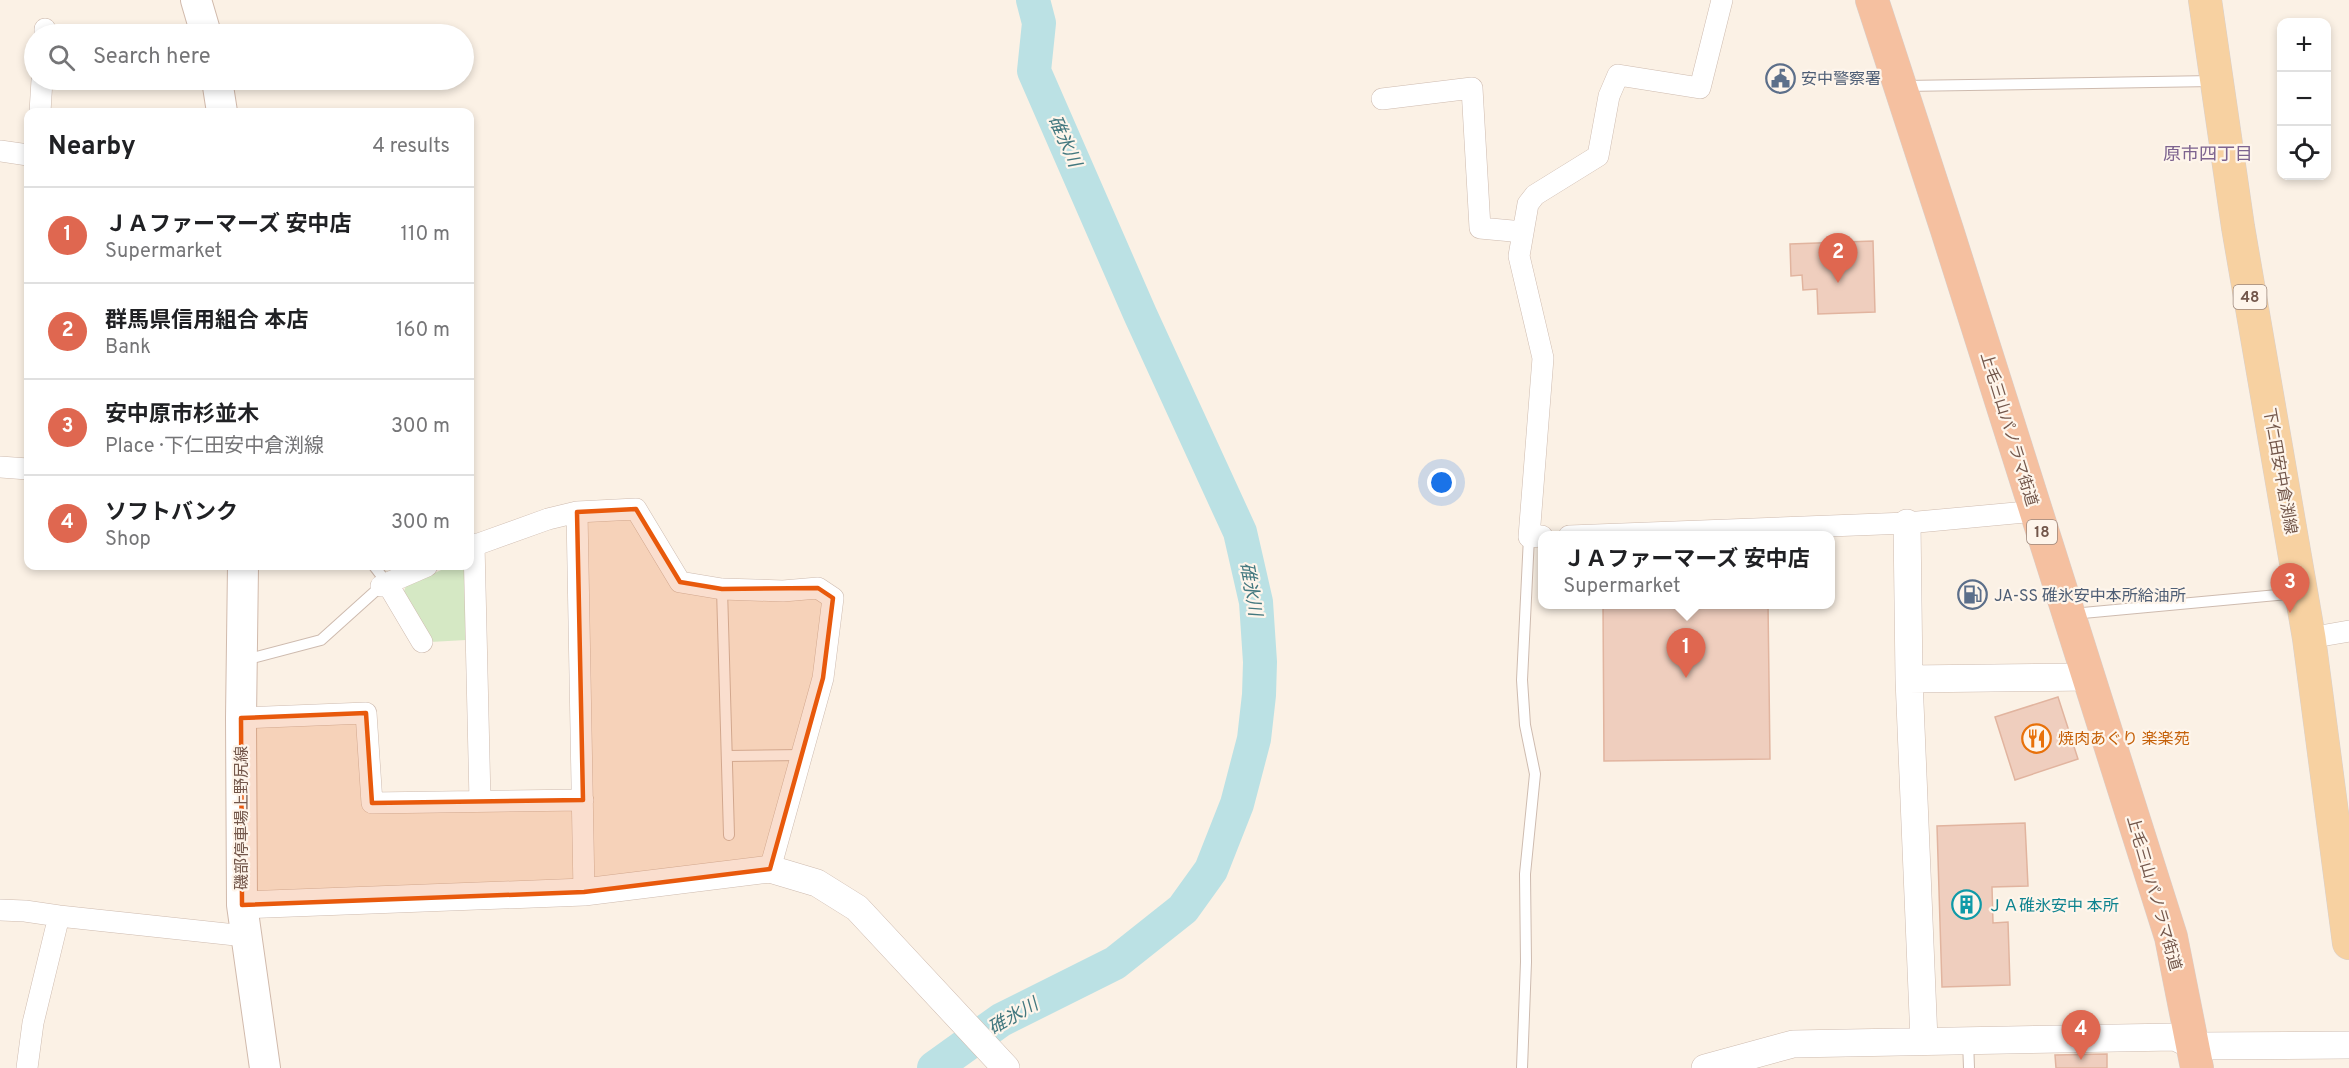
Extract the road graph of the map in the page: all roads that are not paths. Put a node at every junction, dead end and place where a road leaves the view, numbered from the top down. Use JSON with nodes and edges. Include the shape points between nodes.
{"nodes":[{"id":1,"x":196,"y":0,"type":"edge"},
{"id":2,"x":1722,"y":0,"type":"edge"},
{"id":3,"x":1872,"y":0,"type":"edge"},
{"id":4,"x":2205,"y":0,"type":"edge"},
{"id":5,"x":203,"y":24,"type":"edge"},
{"id":6,"x":2216,"y":81,"type":"junction"},
{"id":7,"x":1900,"y":86,"type":"junction"},
{"id":8,"x":41,"y":90,"type":"edge"},
{"id":9,"x":219,"y":90,"type":"edge"},
{"id":10,"x":1382,"y":99,"type":"dead end"},
{"id":11,"x":40,"y":108,"type":"edge"},
{"id":12,"x":221,"y":108,"type":"edge"},
{"id":13,"x":0,"y":151,"type":"edge"},
{"id":14,"x":24,"y":154,"type":"edge"},
{"id":15,"x":1523,"y":232,"type":"junction"},
{"id":16,"x":0,"y":467,"type":"edge"},
{"id":17,"x":24,"y":469,"type":"edge"},
{"id":18,"x":577,"y":512,"type":"junction"},
{"id":19,"x":2036,"y":512,"type":"junction"},
{"id":20,"x":1907,"y":523,"type":"junction"},
{"id":21,"x":1699,"y":531,"type":"edge"},
{"id":22,"x":1535,"y":537,"type":"edge"},
{"id":23,"x":474,"y":545,"type":"edge"},
{"id":24,"x":243,"y":570,"type":"edge"},
{"id":25,"x":376,"y":570,"type":"edge"},
{"id":26,"x":419,"y":570,"type":"edge"},
{"id":27,"x":473,"y":570,"type":"edge"},
{"id":28,"x":384,"y":585,"type":"junction"},
{"id":29,"x":722,"y":589,"type":"junction"},
{"id":30,"x":2301,"y":593,"type":"junction"},
{"id":31,"x":2069,"y":615,"type":"junction"},
{"id":32,"x":2349,"y":631,"type":"edge"},
{"id":33,"x":2308,"y":638,"type":"junction"},
{"id":34,"x":422,"y":642,"type":"dead end"},
{"id":35,"x":241,"y":661,"type":"junction"},
{"id":36,"x":2088,"y":676,"type":"junction"},
{"id":37,"x":1909,"y":679,"type":"junction"},
{"id":38,"x":241,"y":718,"type":"junction"},
{"id":39,"x":802,"y":755,"type":"junction"},
{"id":40,"x":727,"y":756,"type":"junction"},
{"id":41,"x":583,"y":800,"type":"junction"},
{"id":42,"x":480,"y":801,"type":"junction"},
{"id":43,"x":729,"y":835,"type":"dead end"},
{"id":44,"x":770,"y":869,"type":"junction"},
{"id":45,"x":584,"y":892,"type":"junction"},
{"id":46,"x":242,"y":905,"type":"junction"},
{"id":47,"x":0,"y":910,"type":"edge"},
{"id":48,"x":59,"y":916,"type":"junction"},
{"id":49,"x":245,"y":936,"type":"junction"},
{"id":50,"x":2349,"y":943,"type":"edge"},
{"id":51,"x":1924,"y":1040,"type":"junction"},
{"id":52,"x":1968,"y":1040,"type":"junction"},
{"id":53,"x":2349,"y":1045,"type":"edge"},
{"id":54,"x":2195,"y":1057,"type":"edge"},
{"id":55,"x":27,"y":1068,"type":"edge"},
{"id":56,"x":265,"y":1068,"type":"edge"},
{"id":57,"x":1006,"y":1068,"type":"edge"},
{"id":58,"x":1522,"y":1068,"type":"edge"},
{"id":59,"x":1705,"y":1068,"type":"edge"},
{"id":60,"x":1969,"y":1068,"type":"edge"}],
"edges":[{"from":1,"to":5,"type":"main road"},
{"from":2,"to":15,"type":"street","via":[[1700,88],[1618,75],[1609,96],[1598,156],[1535,195],[1528,204]]},
{"from":3,"to":7,"type":"highway","name":"上毛三山パノラマ街道","number":"18"},
{"from":4,"to":6,"type":"main road","name":"下仁田安中倉渕線","number":"48"},
{"from":6,"to":7,"type":"lane"},
{"from":6,"to":30,"type":"main road","name":"下仁田安中倉渕線","number":"48"},
{"from":7,"to":19,"type":"highway","name":"上毛三山パノラマ街道","number":"18"},
{"from":8,"to":11,"type":"street"},
{"from":9,"to":12,"type":"main road"},
{"from":10,"to":15,"type":"street","via":[[1472,88],[1480,228]]},
{"from":13,"to":14,"type":"street"},
{"from":15,"to":22,"type":"street","via":[[1519,256],[1543,358]]},
{"from":16,"to":17,"type":"street"},
{"from":18,"to":23,"type":"street"},
{"from":18,"to":29,"type":"street","via":[[636,509],[681,582]]},
{"from":18,"to":41,"type":"street"},
{"from":19,"to":20,"type":"street"},
{"from":19,"to":31,"type":"highway","name":"上毛三山パノラマ街道","number":"18"},
{"from":20,"to":21,"type":"street"},
{"from":20,"to":37,"type":"street"},
{"from":22,"to":58,"type":"lane","via":[[1522,680],[1525,725],[1535,774],[1525,874]]},
{"from":24,"to":35,"type":"main road","name":"磯部停車場上野尻線"},
{"from":25,"to":28,"type":"lane"},
{"from":26,"to":28,"type":"street"},
{"from":27,"to":42,"type":"street"},
{"from":28,"to":34,"type":"street"},
{"from":28,"to":35,"type":"lane","via":[[321,640]]},
{"from":29,"to":39,"type":"street","via":[[818,588],[833,598],[823,678]]},
{"from":29,"to":40,"type":"lane"},
{"from":30,"to":31,"type":"lane"},
{"from":30,"to":33,"type":"main road","name":"下仁田安中倉渕線","number":"48"},
{"from":31,"to":36,"type":"highway","name":"上毛三山パノラマ街道","number":"18"},
{"from":32,"to":33,"type":"street"},
{"from":33,"to":50,"type":"main road","name":"下仁田安中倉渕線","number":"48"},
{"from":35,"to":38,"type":"main road","name":"磯部停車場上野尻線"},
{"from":36,"to":37,"type":"street"},
{"from":36,"to":54,"type":"highway","name":"上毛三山パノラマ街道","number":"18","via":[[2171,937]]},
{"from":37,"to":51,"type":"street"},
{"from":38,"to":42,"type":"street","via":[[366,713],[372,802]]},
{"from":38,"to":46,"type":"main road","name":"磯部停車場上野尻線"},
{"from":39,"to":40,"type":"lane"},
{"from":39,"to":44,"type":"street"},
{"from":40,"to":43,"type":"lane"},
{"from":41,"to":42,"type":"street"},
{"from":41,"to":45,"type":"street"},
{"from":44,"to":45,"type":"street"},
{"from":44,"to":57,"type":"street","via":[[817,883],[856,908]]},
{"from":45,"to":46,"type":"street"},
{"from":46,"to":49,"type":"main road","name":"磯部停車場上野尻線"},
{"from":47,"to":48,"type":"street"},
{"from":48,"to":49,"type":"street"},
{"from":48,"to":55,"type":"street","via":[[33,1023]]},
{"from":49,"to":56,"type":"main road","name":"磯部停車場上野尻線"},
{"from":51,"to":52,"type":"street"},
{"from":51,"to":59,"type":"street","via":[[1792,1044]]},
{"from":52,"to":54,"type":"street","via":[[2175,1037]]},
{"from":52,"to":60,"type":"lane"},
{"from":53,"to":54,"type":"street"}]}
